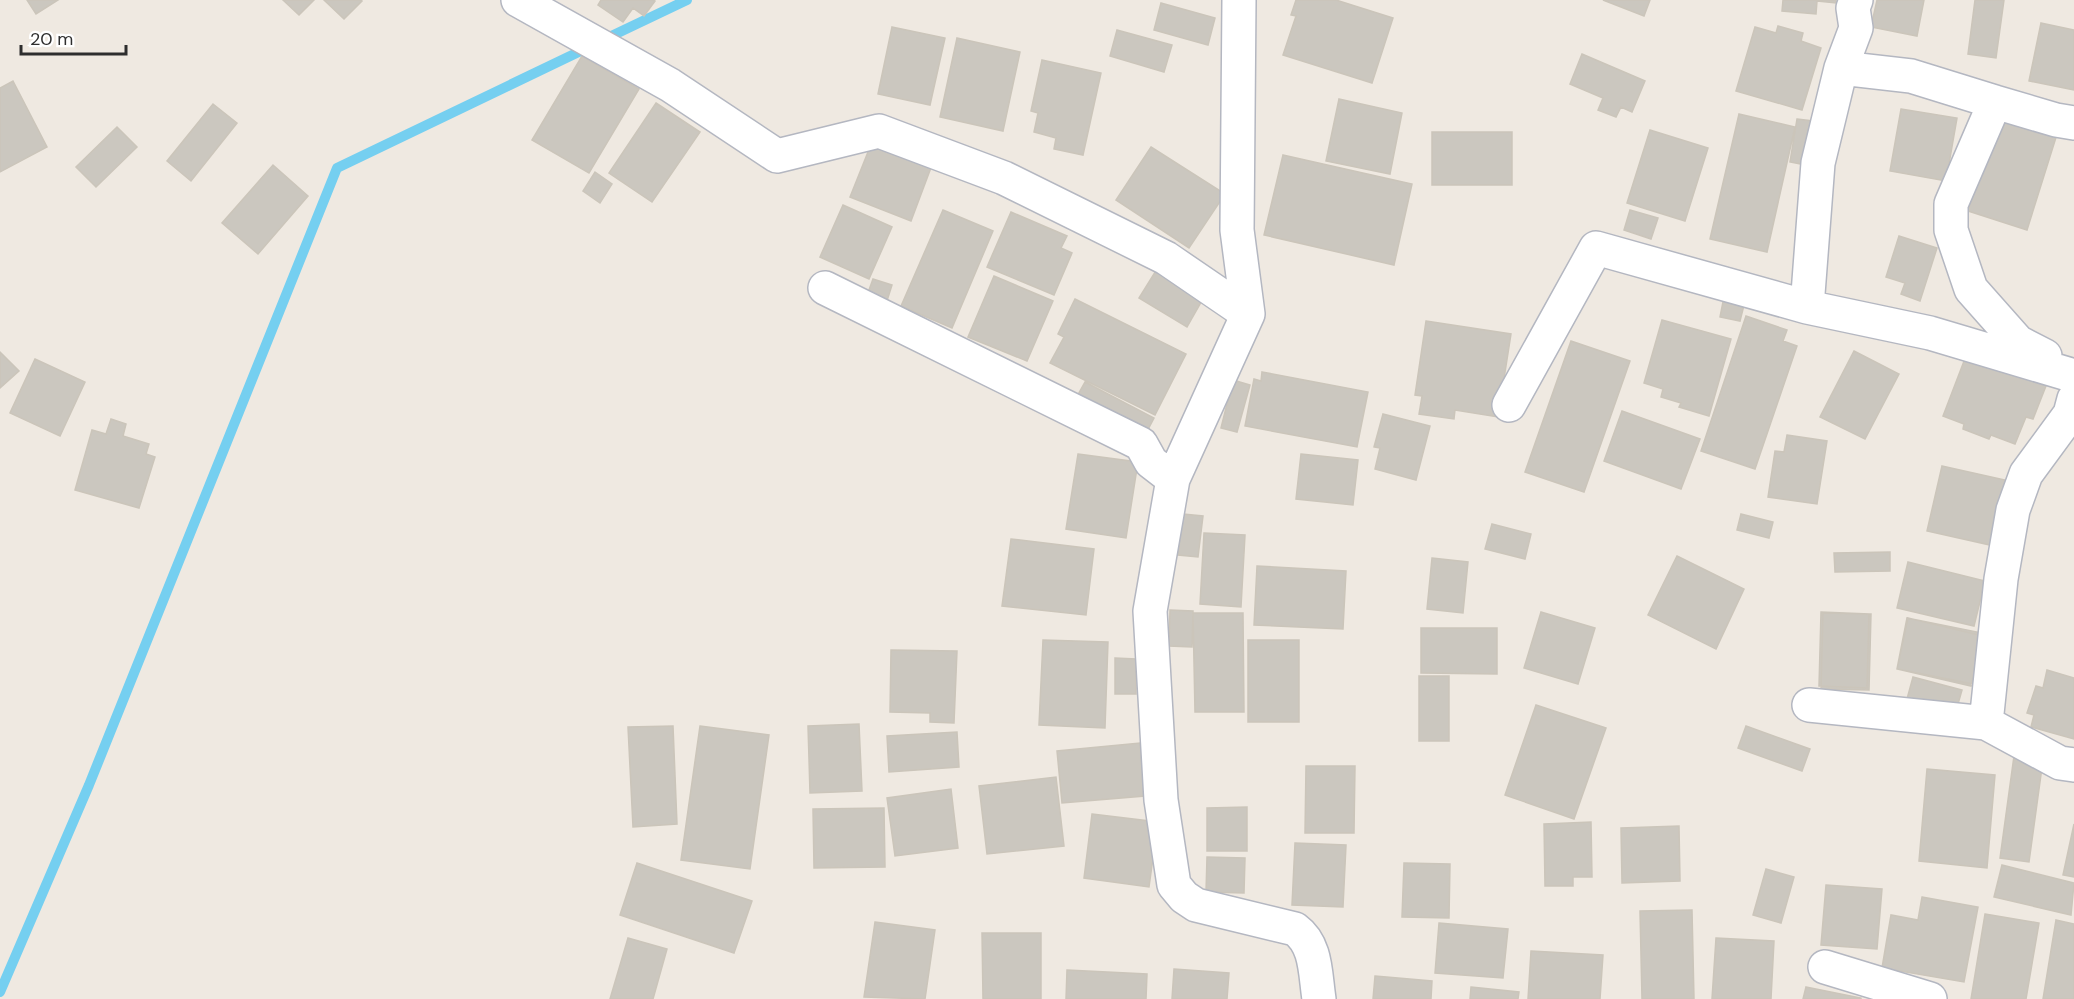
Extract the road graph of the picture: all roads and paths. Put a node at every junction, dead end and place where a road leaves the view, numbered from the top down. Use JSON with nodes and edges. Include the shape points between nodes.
{"nodes":[{"id":1,"x":518,"y":0,"type":"edge"},
{"id":2,"x":1239,"y":0,"type":"edge"},
{"id":3,"x":1856,"y":0,"type":"edge"},
{"id":4,"x":1841,"y":68,"type":"junction"},
{"id":5,"x":1995,"y":102,"type":"junction"},
{"id":6,"x":2074,"y":123,"type":"edge"},
{"id":7,"x":825,"y":288,"type":"dead end"},
{"id":8,"x":1807,"y":307,"type":"junction"},
{"id":9,"x":1248,"y":314,"type":"junction"},
{"id":10,"x":2073,"y":386,"type":"edge"},
{"id":11,"x":1509,"y":405,"type":"dead end"},
{"id":12,"x":1173,"y":479,"type":"junction"},
{"id":13,"x":1809,"y":705,"type":"dead end"},
{"id":14,"x":1986,"y":723,"type":"junction"},
{"id":15,"x":2074,"y":765,"type":"edge"},
{"id":16,"x":1825,"y":967,"type":"dead end"},
{"id":17,"x":1318,"y":999,"type":"edge"},
{"id":18,"x":1930,"y":999,"type":"edge"}],
"edges":[{"from":1,"to":9,"type":"street","via":[[670,85],[777,156],[879,131],[1004,178],[1166,258]]},
{"from":2,"to":9,"type":"street","via":[[1237,230]]},
{"from":3,"to":4,"type":"street","via":[[1856,28]]},
{"from":4,"to":5,"type":"street","via":[[1911,76]]},
{"from":4,"to":8,"type":"street","via":[[1818,163]]},
{"from":5,"to":6,"type":"street"},
{"from":5,"to":10,"type":"street","via":[[1950,204],[1951,230],[1971,289],[2018,342],[2059,363]]},
{"from":7,"to":12,"type":"street","via":[[1141,444],[1151,462]]},
{"from":8,"to":10,"type":"street","via":[[1930,333]]},
{"from":8,"to":11,"type":"street","via":[[1596,248]]},
{"from":9,"to":12,"type":"street"},
{"from":10,"to":14,"type":"street","via":[[2070,414],[2026,474],[2013,510],[2001,579]]},
{"from":12,"to":17,"type":"street","via":[[1150,611],[1161,800],[1174,885],[1196,905],[1295,929],[1306,937],[1312,950]]},
{"from":13,"to":14,"type":"street"},
{"from":14,"to":15,"type":"street","via":[[2061,763]]},
{"from":16,"to":18,"type":"street"}]}
